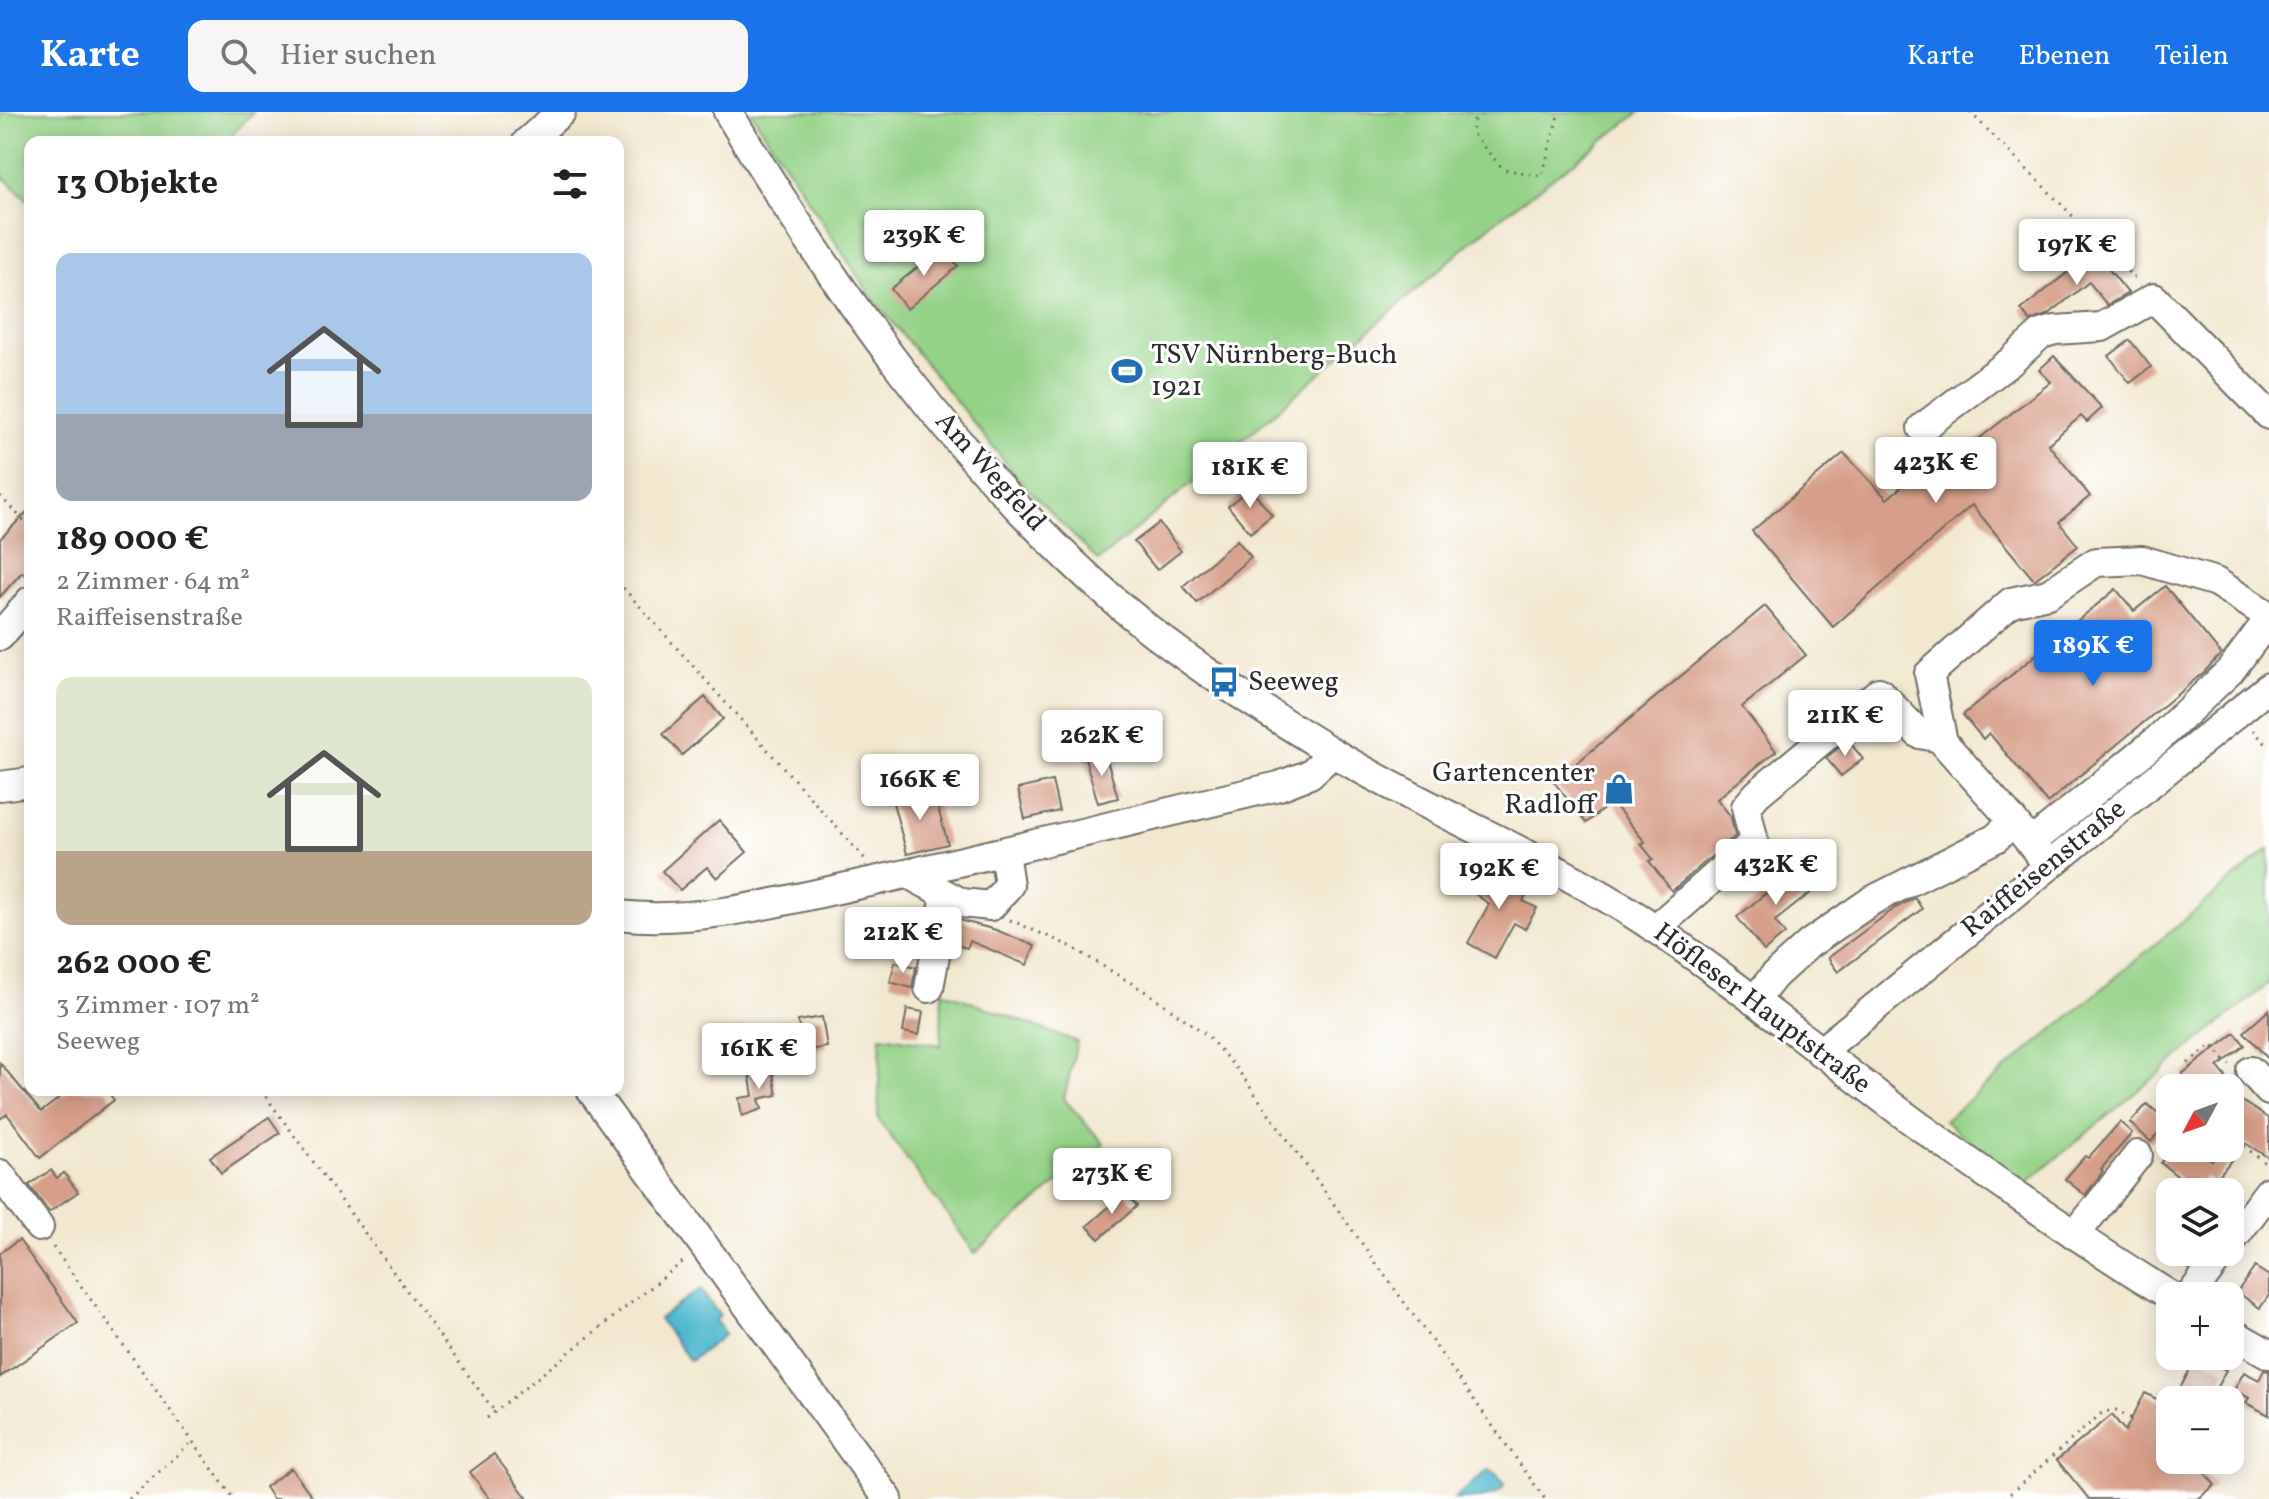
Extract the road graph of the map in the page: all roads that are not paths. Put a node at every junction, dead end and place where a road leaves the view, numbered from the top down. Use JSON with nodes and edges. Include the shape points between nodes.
{"nodes":[{"id":1,"x":561,"y":112,"type":"edge"},
{"id":2,"x":728,"y":112,"type":"edge"},
{"id":3,"x":534,"y":136,"type":"edge"},
{"id":4,"x":2269,"y":415,"type":"edge"},
{"id":5,"x":1922,"y":428,"type":"dead end"},
{"id":6,"x":24,"y":608,"type":"edge"},
{"id":7,"x":2269,"y":618,"type":"edge"},
{"id":8,"x":0,"y":636,"type":"edge"},
{"id":9,"x":2269,"y":687,"type":"edge"},
{"id":10,"x":1942,"y":738,"type":"junction"},
{"id":11,"x":1333,"y":753,"type":"junction"},
{"id":12,"x":24,"y":783,"type":"edge"},
{"id":13,"x":0,"y":786,"type":"edge"},
{"id":14,"x":2013,"y":821,"type":"junction"},
{"id":15,"x":1004,"y":852,"type":"junction"},
{"id":16,"x":2040,"y":854,"type":"junction"},
{"id":17,"x":908,"y":874,"type":"junction"},
{"id":18,"x":946,"y":895,"type":"junction"},
{"id":19,"x":624,"y":916,"type":"edge"},
{"id":20,"x":1655,"y":929,"type":"junction"},
{"id":21,"x":929,"y":988,"type":"dead end"},
{"id":22,"x":1754,"y":1001,"type":"junction"},
{"id":23,"x":1820,"y":1052,"type":"junction"},
{"id":24,"x":595,"y":1096,"type":"edge"},
{"id":25,"x":2138,"y":1155,"type":"dead end"},
{"id":26,"x":0,"y":1174,"type":"edge"},
{"id":27,"x":2269,"y":1191,"type":"edge"},
{"id":28,"x":2244,"y":1224,"type":"edge"},
{"id":29,"x":39,"y":1227,"type":"road end"},
{"id":30,"x":2075,"y":1235,"type":"junction"},
{"id":31,"x":2156,"y":1286,"type":"edge"},
{"id":32,"x":2244,"y":1340,"type":"edge"},
{"id":33,"x":2269,"y":1354,"type":"edge"},
{"id":34,"x":888,"y":1499,"type":"edge"}],
"edges":[{"from":1,"to":3,"type":"street"},
{"from":2,"to":11,"type":"street","name":"Am Wegfeld","via":[[854,306],[932,408],[1012,499],[1097,585],[1152,631]]},
{"from":4,"to":5,"type":"street","via":[[2154,298],[2102,327],[2041,334]]},
{"from":6,"to":8,"type":"street"},
{"from":7,"to":10,"type":"street","via":[[2216,582],[2142,560],[2096,562],[2048,594],[2011,602],[1929,674]]},
{"from":7,"to":16,"type":"street","via":[[2230,671]]},
{"from":9,"to":16,"type":"street","name":"Raiffeisenstraße"},
{"from":10,"to":14,"type":"street"},
{"from":10,"to":20,"type":"street","via":[[1919,734],[1879,692],[1757,794],[1746,807],[1754,842]]},
{"from":11,"to":15,"type":"street","via":[[1295,781]]},
{"from":11,"to":20,"type":"street","name":"Höfleser Hauptstraße"},
{"from":12,"to":13,"type":"street"},
{"from":14,"to":16,"type":"street"},
{"from":14,"to":22,"type":"street","via":[[1996,838],[1871,901],[1809,944]]},
{"from":15,"to":17,"type":"street"},
{"from":15,"to":18,"type":"street","via":[[1009,885],[991,906]]},
{"from":16,"to":23,"type":"street","name":"Raiffeisenstraße"},
{"from":17,"to":18,"type":"street"},
{"from":17,"to":19,"type":"street","via":[[746,909]]},
{"from":18,"to":21,"type":"street"},
{"from":20,"to":22,"type":"street","name":"Höfleser Hauptstraße"},
{"from":22,"to":23,"type":"street","name":"Höfleser Hauptstraße"},
{"from":23,"to":30,"type":"street","name":"Höfleser Hauptstraße"},
{"from":24,"to":34,"type":"street"},
{"from":25,"to":30,"type":"street"},
{"from":26,"to":29,"type":"street"},
{"from":27,"to":28,"type":"street"},
{"from":30,"to":31,"type":"street","name":"Höfleser Hauptstraße"},
{"from":32,"to":33,"type":"street"}]}
